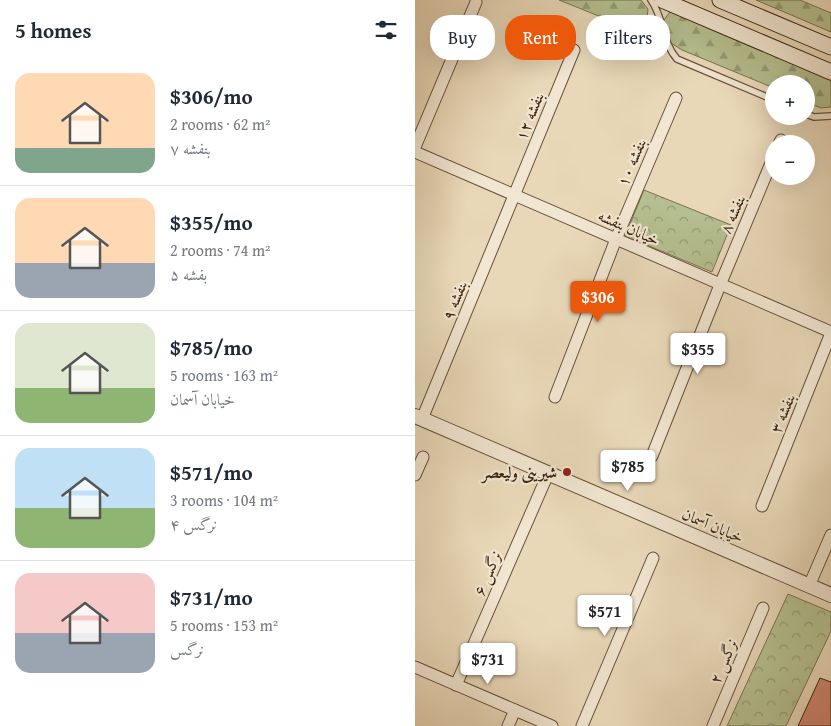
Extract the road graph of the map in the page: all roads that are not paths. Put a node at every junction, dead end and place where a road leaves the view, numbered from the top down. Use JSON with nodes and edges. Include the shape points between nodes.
{"nodes":[{"id":1,"x":651,"y":0,"type":"edge"},
{"id":2,"x":662,"y":0,"type":"edge"},
{"id":3,"x":720,"y":0,"type":"edge"},
{"id":4,"x":476,"y":2,"type":"dead end"},
{"id":5,"x":831,"y":47,"type":"edge"},
{"id":6,"x":569,"y":60,"type":"edge"},
{"id":7,"x":831,"y":72,"type":"edge"},
{"id":8,"x":765,"y":96,"type":"edge"},
{"id":9,"x":676,"y":98,"type":"dead end"},
{"id":10,"x":831,"y":116,"type":"edge"},
{"id":11,"x":815,"y":117,"type":"edge"},
{"id":12,"x":415,"y":147,"type":"edge"},
{"id":13,"x":415,"y":152,"type":"edge"},
{"id":14,"x":765,"y":178,"type":"edge"},
{"id":15,"x":515,"y":194,"type":"junction"},
{"id":16,"x":616,"y":239,"type":"junction"},
{"id":17,"x":720,"y":285,"type":"junction"},
{"id":18,"x":831,"y":333,"type":"edge"},
{"id":19,"x":555,"y":397,"type":"dead end"},
{"id":20,"x":419,"y":418,"type":"edge"},
{"id":21,"x":652,"y":456,"type":"dead end"},
{"id":22,"x":423,"y":457,"type":"dead end"},
{"id":23,"x":548,"y":474,"type":"junction"},
{"id":24,"x":415,"y":475,"type":"edge"},
{"id":25,"x":762,"y":506,"type":"dead end"},
{"id":26,"x":831,"y":535,"type":"edge"},
{"id":27,"x":653,"y":558,"type":"dead end"},
{"id":28,"x":809,"y":586,"type":"junction"},
{"id":29,"x":831,"y":595,"type":"edge"},
{"id":30,"x":763,"y":608,"type":"dead end"},
{"id":31,"x":415,"y":667,"type":"edge"},
{"id":32,"x":457,"y":685,"type":"junction"},
{"id":33,"x":515,"y":710,"type":"junction"},
{"id":34,"x":508,"y":726,"type":"edge"},
{"id":35,"x":552,"y":726,"type":"edge"},
{"id":36,"x":581,"y":726,"type":"edge"},
{"id":37,"x":713,"y":726,"type":"edge"}],
"edges":[{"from":1,"to":8,"type":"lane","via":[[670,51],[677,59]]},
{"from":2,"to":7,"type":"main road"},
{"from":3,"to":5,"type":"main road"},
{"from":4,"to":12,"type":"street"},
{"from":6,"to":15,"type":"street","name":"بنفشه ۱۲"},
{"from":9,"to":16,"type":"street","name":"بنفشه ۱۰"},
{"from":10,"to":11,"type":"lane"},
{"from":13,"to":15,"type":"street","name":"خیابان بنفشه"},
{"from":14,"to":17,"type":"street","name":"بنفشه ۸"},
{"from":15,"to":16,"type":"street","name":"خیابان بنفشه"},
{"from":15,"to":20,"type":"street","name":"بنفشه ۹"},
{"from":16,"to":17,"type":"street","name":"خیابان بنفشه"},
{"from":16,"to":19,"type":"street","name":"بنفشه ۱۰"},
{"from":17,"to":18,"type":"street","name":"خیابان بنفشه"},
{"from":17,"to":21,"type":"street","name":"بنفشه ۸"},
{"from":18,"to":25,"type":"street","name":"بنفشه ۳"},
{"from":20,"to":23,"type":"street","name":"خیابان آسمان"},
{"from":22,"to":24,"type":"street"},
{"from":23,"to":28,"type":"street","name":"خیابان آسمان"},
{"from":23,"to":32,"type":"street","name":"نرگس ۶"},
{"from":26,"to":28,"type":"street"},
{"from":27,"to":36,"type":"street"},
{"from":28,"to":29,"type":"street","name":"خیابان آسمان"},
{"from":30,"to":37,"type":"street","name":"نرگس ۲"},
{"from":31,"to":32,"type":"street"},
{"from":32,"to":33,"type":"street"},
{"from":33,"to":34,"type":"street"},
{"from":33,"to":35,"type":"street"}]}
